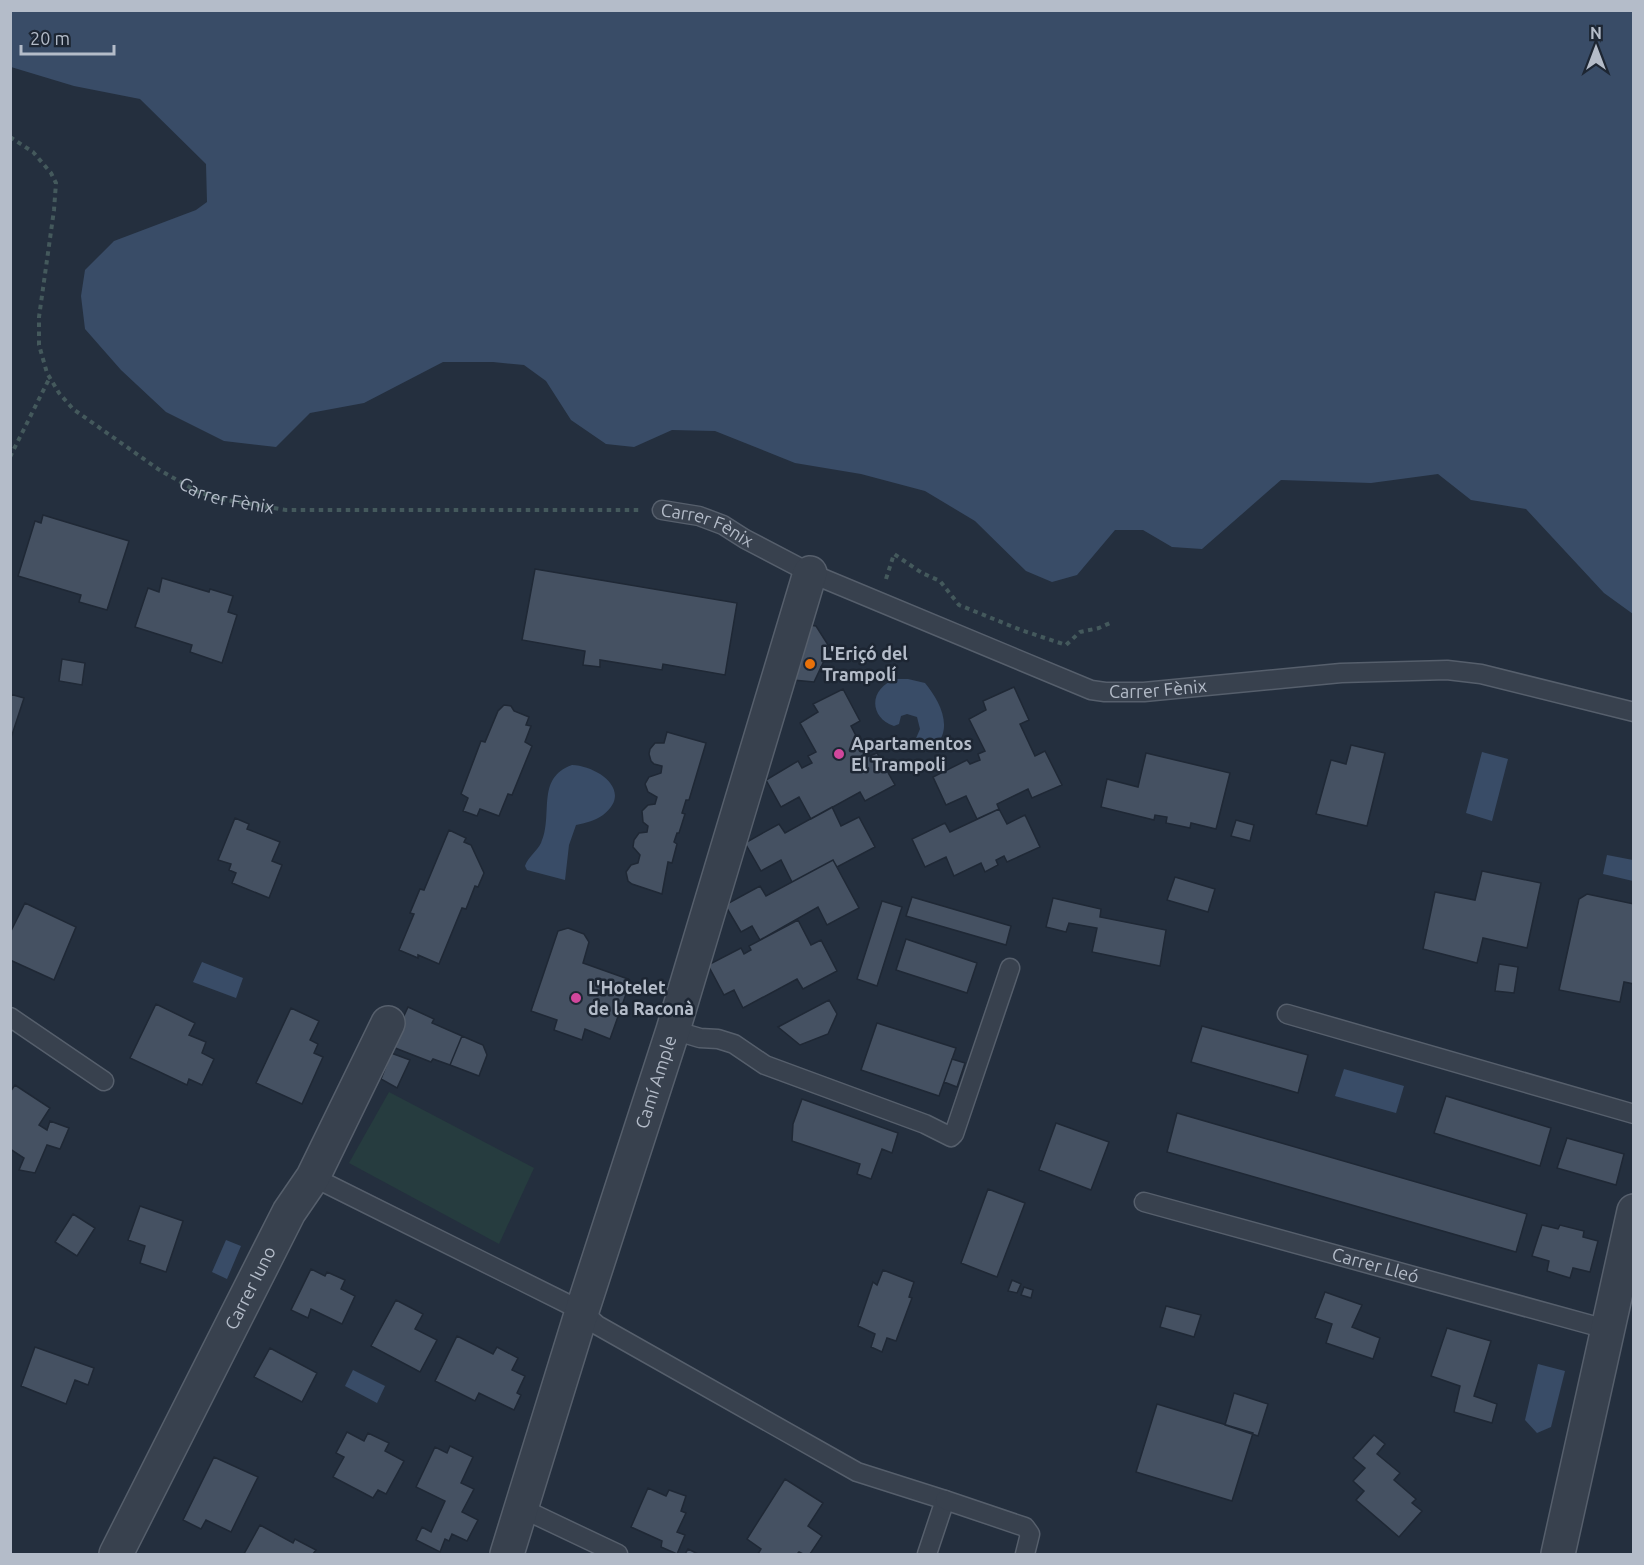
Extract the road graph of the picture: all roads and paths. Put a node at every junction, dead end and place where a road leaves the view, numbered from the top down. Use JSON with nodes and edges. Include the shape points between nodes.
{"nodes":[{"id":1,"x":10,"y":137,"type":"edge"},
{"id":2,"x":50,"y":376,"type":"junction"},
{"id":3,"x":10,"y":457,"type":"edge"},
{"id":4,"x":662,"y":510,"type":"joint"},
{"id":5,"x":810,"y":573,"type":"junction"},
{"id":6,"x":885,"y":581,"type":"dead end"},
{"id":7,"x":1110,"y":623,"type":"dead end"},
{"id":8,"x":1634,"y":712,"type":"edge"},
{"id":9,"x":1010,"y":968,"type":"dead end"},
{"id":10,"x":1287,"y":1014,"type":"dead end"},
{"id":11,"x":10,"y":1017,"type":"edge"},
{"id":12,"x":388,"y":1023,"type":"dead end"},
{"id":13,"x":672,"y":1030,"type":"junction"},
{"id":14,"x":104,"y":1081,"type":"dead end"},
{"id":15,"x":1634,"y":1114,"type":"edge"},
{"id":16,"x":313,"y":1177,"type":"junction"},
{"id":17,"x":1144,"y":1202,"type":"dead end"},
{"id":18,"x":1634,"y":1211,"type":"edge"},
{"id":19,"x":582,"y":1311,"type":"junction"},
{"id":20,"x":1606,"y":1329,"type":"junction"},
{"id":21,"x":945,"y":1500,"type":"junction"},
{"id":22,"x":521,"y":1508,"type":"junction"},
{"id":23,"x":116,"y":1554,"type":"edge"},
{"id":24,"x":507,"y":1554,"type":"edge"},
{"id":25,"x":618,"y":1554,"type":"edge"},
{"id":26,"x":927,"y":1554,"type":"edge"},
{"id":27,"x":1025,"y":1554,"type":"edge"},
{"id":28,"x":1558,"y":1554,"type":"edge"}],
"edges":[{"from":1,"to":2,"type":"path","name":"Carrer Fènix","via":[[33,152],[56,183],[39,317],[39,345]]},
{"from":2,"to":3,"type":"path"},
{"from":2,"to":4,"type":"path","name":"Carrer Fènix","via":[[73,409],[158,470],[198,492],[221,499],[286,510]]},
{"from":4,"to":5,"type":"lane","name":"Carrer Fènix","via":[[699,516],[723,525]]},
{"from":5,"to":8,"type":"lane","name":"Carrer Fènix","via":[[1075,684],[1105,692],[1143,692],[1341,673],[1447,670],[1481,674]]},
{"from":5,"to":13,"type":"street","name":"Camí Ample"},
{"from":6,"to":7,"type":"path","via":[[894,554],[940,581],[959,604],[1066,645],[1080,632]]},
{"from":9,"to":13,"type":"lane","via":[[951,1137],[765,1065],[734,1044]]},
{"from":10,"to":15,"type":"lane"},
{"from":11,"to":14,"type":"lane"},
{"from":12,"to":16,"type":"street","name":"Carrer Iuno"},
{"from":13,"to":19,"type":"street","name":"Camí Ample"},
{"from":16,"to":19,"type":"lane"},
{"from":16,"to":23,"type":"street","name":"Carrer Iuno","via":[[289,1212]]},
{"from":17,"to":20,"type":"lane","name":"Carrer Lleó"},
{"from":18,"to":20,"type":"street"},
{"from":19,"to":21,"type":"lane","via":[[597,1325],[857,1472]]},
{"from":19,"to":22,"type":"street","name":"Camí Ample"},
{"from":20,"to":28,"type":"street"},
{"from":21,"to":26,"type":"lane"},
{"from":21,"to":27,"type":"lane","via":[[1025,1527],[1030,1534]]},
{"from":22,"to":24,"type":"street","name":"Camí Ample"},
{"from":22,"to":25,"type":"lane"}]}
